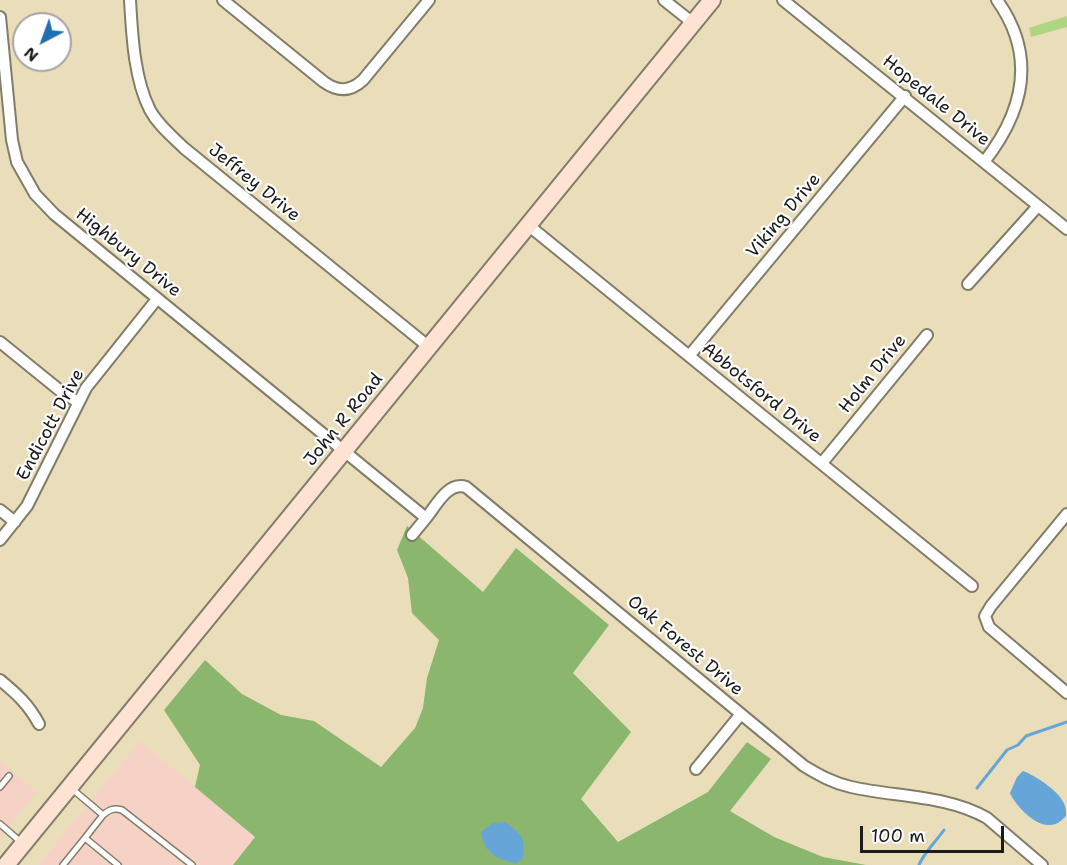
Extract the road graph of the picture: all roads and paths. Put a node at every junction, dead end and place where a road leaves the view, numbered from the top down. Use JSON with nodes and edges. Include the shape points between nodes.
{"nodes":[{"id":1,"x":130,"y":0,"type":"edge"},
{"id":2,"x":223,"y":0,"type":"edge"},
{"id":3,"x":429,"y":0,"type":"edge"},
{"id":4,"x":664,"y":0,"type":"edge"},
{"id":5,"x":712,"y":0,"type":"edge"},
{"id":6,"x":783,"y":0,"type":"edge"},
{"id":7,"x":998,"y":0,"type":"edge"},
{"id":8,"x":0,"y":17,"type":"edge"},
{"id":9,"x":693,"y":23,"type":"junction"},
{"id":10,"x":904,"y":96,"type":"junction"},
{"id":11,"x":984,"y":162,"type":"junction"},
{"id":12,"x":1038,"y":206,"type":"junction"},
{"id":13,"x":528,"y":225,"type":"junction"},
{"id":14,"x":1067,"y":229,"type":"edge"},
{"id":15,"x":968,"y":284,"type":"dead end"},
{"id":16,"x":157,"y":299,"type":"junction"},
{"id":17,"x":927,"y":335,"type":"dead end"},
{"id":18,"x":0,"y":342,"type":"edge"},
{"id":19,"x":429,"y":347,"type":"junction"},
{"id":20,"x":689,"y":356,"type":"junction"},
{"id":21,"x":78,"y":402,"type":"junction"},
{"id":22,"x":344,"y":451,"type":"junction"},
{"id":23,"x":822,"y":463,"type":"junction"},
{"id":24,"x":0,"y":510,"type":"edge"},
{"id":25,"x":1067,"y":514,"type":"edge"},
{"id":26,"x":426,"y":519,"type":"junction"},
{"id":27,"x":15,"y":522,"type":"junction"},
{"id":28,"x":412,"y":534,"type":"dead end"},
{"id":29,"x":0,"y":540,"type":"edge"},
{"id":30,"x":972,"y":586,"type":"dead end"},
{"id":31,"x":0,"y":680,"type":"edge"},
{"id":32,"x":1067,"y":693,"type":"edge"},
{"id":33,"x":741,"y":714,"type":"junction"},
{"id":34,"x":39,"y":724,"type":"dead end"},
{"id":35,"x":696,"y":769,"type":"dead end"},
{"id":36,"x":9,"y":776,"type":"dead end"},
{"id":37,"x":0,"y":787,"type":"edge"},
{"id":38,"x":69,"y":787,"type":"junction"},
{"id":39,"x":103,"y":815,"type":"junction"},
{"id":40,"x":0,"y":824,"type":"edge"},
{"id":41,"x":85,"y":838,"type":"junction"},
{"id":42,"x":24,"y":844,"type":"junction"},
{"id":43,"x":6,"y":865,"type":"edge"},
{"id":44,"x":63,"y":865,"type":"edge"},
{"id":45,"x":118,"y":865,"type":"edge"},
{"id":46,"x":192,"y":865,"type":"edge"},
{"id":47,"x":1042,"y":865,"type":"edge"}],
"edges":[{"from":1,"to":19,"type":"street","name":"Jeffrey Drive","via":[[136,66],[150,110],[159,122],[184,148]]},
{"from":2,"to":3,"type":"street","via":[[324,82],[343,90],[363,81]]},
{"from":4,"to":9,"type":"street"},
{"from":5,"to":9,"type":"main road","name":"John R Road"},
{"from":6,"to":10,"type":"street","name":"Hopedale Drive"},
{"from":7,"to":11,"type":"street","via":[[1017,37],[1022,83],[1009,125]]},
{"from":8,"to":16,"type":"street","name":"Highbury Drive","via":[[12,140],[25,178],[54,214]]},
{"from":9,"to":13,"type":"main road","name":"John R Road"},
{"from":10,"to":11,"type":"street","name":"Hopedale Drive"},
{"from":10,"to":20,"type":"street","name":"Viking Drive"},
{"from":11,"to":12,"type":"street","name":"Hopedale Drive"},
{"from":12,"to":14,"type":"street","name":"Hopedale Drive"},
{"from":12,"to":15,"type":"street"},
{"from":13,"to":19,"type":"main road","name":"John R Road"},
{"from":13,"to":20,"type":"street","name":"Abbotsford Drive"},
{"from":16,"to":21,"type":"street","name":"Endicott Drive"},
{"from":16,"to":22,"type":"street","name":"Highbury Drive"},
{"from":17,"to":23,"type":"street","name":"Holm Drive"},
{"from":18,"to":21,"type":"street"},
{"from":19,"to":22,"type":"main road","name":"John R Road"},
{"from":20,"to":23,"type":"street","name":"Abbotsford Drive"},
{"from":21,"to":27,"type":"street","name":"Endicott Drive","via":[[32,497]]},
{"from":22,"to":26,"type":"street"},
{"from":22,"to":38,"type":"main road","name":"John R Road"},
{"from":23,"to":30,"type":"street","name":"Abbotsford Drive"},
{"from":24,"to":27,"type":"street"},
{"from":25,"to":32,"type":"street","via":[[986,616],[989,627]]},
{"from":26,"to":28,"type":"street","name":"Oak Forest Drive"},
{"from":26,"to":33,"type":"street","name":"Oak Forest Drive","via":[[451,489],[466,487]]},
{"from":27,"to":29,"type":"street","name":"Endicott Drive"},
{"from":31,"to":34,"type":"street","via":[[21,697]]},
{"from":33,"to":35,"type":"street"},
{"from":33,"to":47,"type":"street","name":"Oak Forest Drive","via":[[828,780],[956,805],[978,813]]},
{"from":36,"to":37,"type":"lane"},
{"from":38,"to":39,"type":"lane"},
{"from":38,"to":42,"type":"main road","name":"John R Road"},
{"from":39,"to":41,"type":"lane"},
{"from":39,"to":46,"type":"lane","via":[[116,808],[122,810]]},
{"from":40,"to":42,"type":"lane"},
{"from":41,"to":44,"type":"lane"},
{"from":41,"to":45,"type":"lane"},
{"from":42,"to":43,"type":"main road","name":"John R Road"}]}
